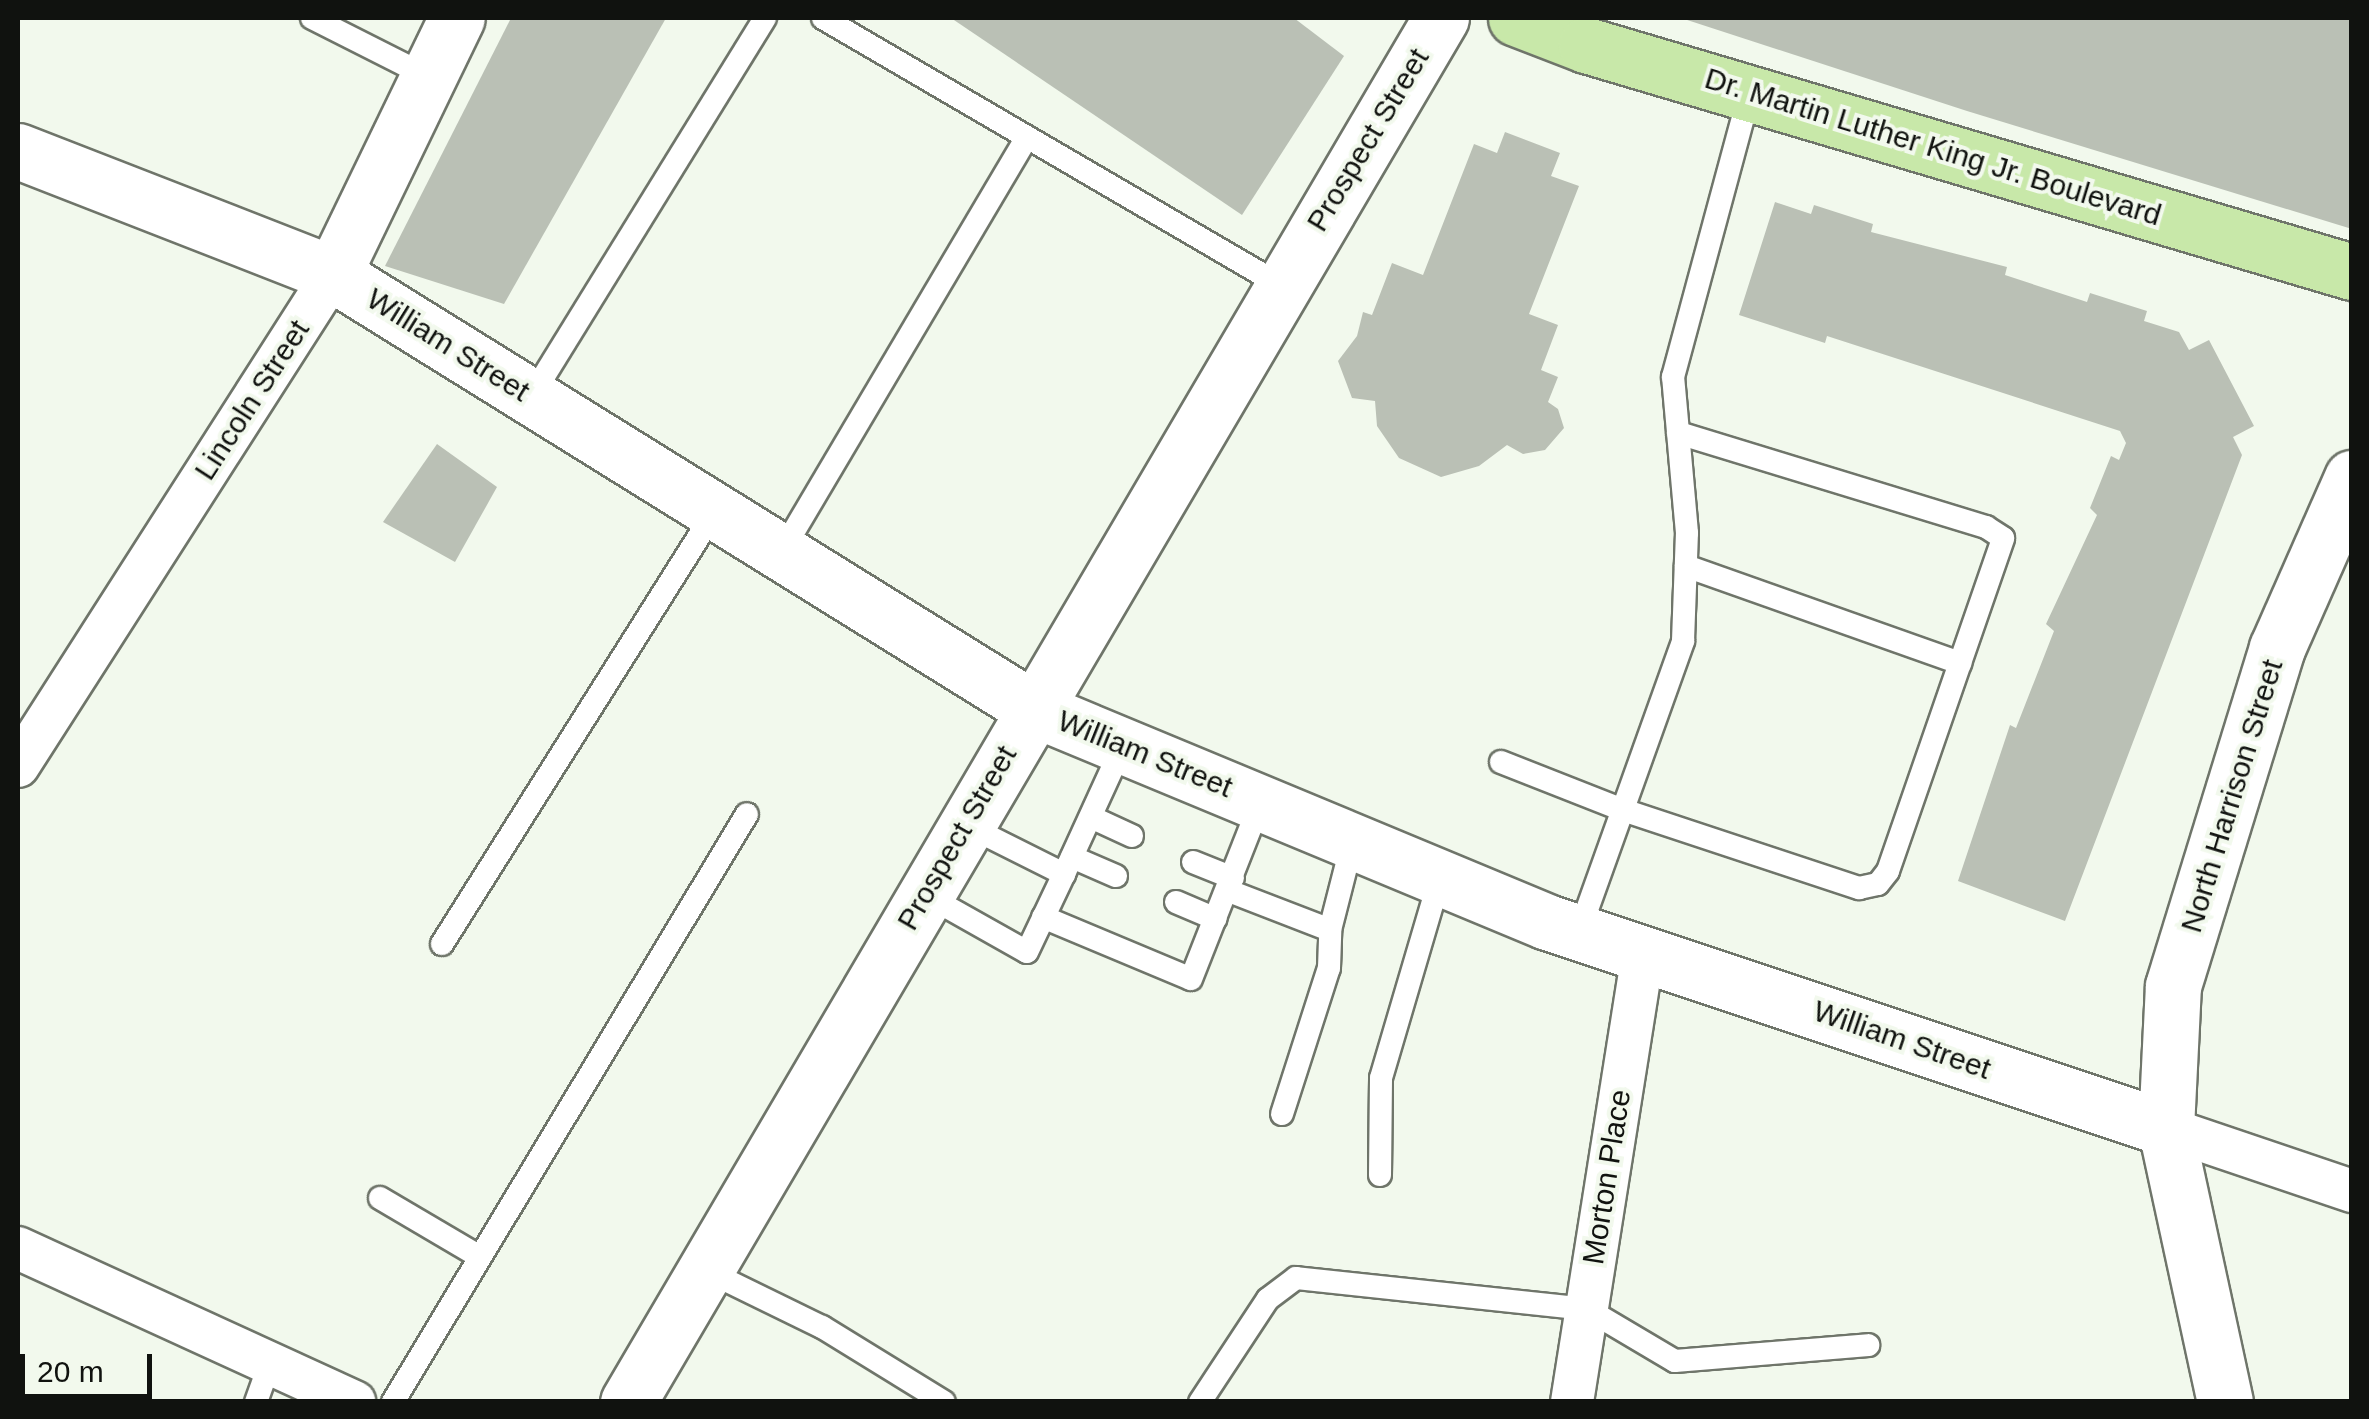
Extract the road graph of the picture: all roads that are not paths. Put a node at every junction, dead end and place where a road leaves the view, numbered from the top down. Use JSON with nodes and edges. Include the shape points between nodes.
{"nodes":[{"id":1,"x":312,"y":18,"type":"edge"},
{"id":2,"x":457,"y":18,"type":"edge"},
{"id":3,"x":766,"y":18,"type":"edge"},
{"id":4,"x":823,"y":18,"type":"edge"},
{"id":5,"x":1440,"y":18,"type":"edge"},
{"id":6,"x":1516,"y":18,"type":"edge"},
{"id":7,"x":428,"y":76,"type":"junction"},
{"id":8,"x":1750,"y":92,"type":"junction"},
{"id":9,"x":1028,"y":137,"type":"junction"},
{"id":10,"x":18,"y":151,"type":"edge"},
{"id":11,"x":2352,"y":272,"type":"edge"},
{"id":12,"x":332,"y":274,"type":"junction"},
{"id":13,"x":1282,"y":286,"type":"junction"},
{"id":14,"x":532,"y":397,"type":"junction"},
{"id":15,"x":1678,"y":432,"type":"junction"},
{"id":16,"x":2352,"y":478,"type":"edge"},
{"id":17,"x":714,"y":511,"type":"junction"},
{"id":18,"x":782,"y":553,"type":"junction"},
{"id":19,"x":1686,"y":566,"type":"junction"},
{"id":20,"x":1960,"y":663,"type":"junction"},
{"id":21,"x":1032,"y":708,"type":"junction"},
{"id":22,"x":1123,"y":745,"type":"junction"},
{"id":23,"x":1501,"y":762,"type":"dead end"},
{"id":24,"x":18,"y":766,"type":"edge"},
{"id":25,"x":1260,"y":801,"type":"junction"},
{"id":26,"x":1623,"y":810,"type":"junction"},
{"id":27,"x":747,"y":814,"type":"dead end"},
{"id":28,"x":1092,"y":818,"type":"junction"},
{"id":29,"x":966,"y":825,"type":"junction"},
{"id":30,"x":1132,"y":836,"type":"dead end"},
{"id":31,"x":1353,"y":840,"type":"junction"},
{"id":32,"x":1192,"y":862,"type":"dead end"},
{"id":33,"x":1068,"y":865,"type":"junction"},
{"id":34,"x":1116,"y":876,"type":"dead end"},
{"id":35,"x":1440,"y":876,"type":"junction"},
{"id":36,"x":1231,"y":884,"type":"junction"},
{"id":37,"x":924,"y":894,"type":"junction"},
{"id":38,"x":1176,"y":902,"type":"dead end"},
{"id":39,"x":1043,"y":917,"type":"junction"},
{"id":40,"x":1216,"y":919,"type":"junction"},
{"id":41,"x":1330,"y":930,"type":"junction"},
{"id":42,"x":1579,"y":932,"type":"junction"},
{"id":43,"x":442,"y":944,"type":"dead end"},
{"id":44,"x":1643,"y":953,"type":"junction"},
{"id":45,"x":1282,"y":1114,"type":"dead end"},
{"id":46,"x":2166,"y":1128,"type":"junction"},
{"id":47,"x":1380,"y":1174,"type":"dead end"},
{"id":48,"x":2352,"y":1192,"type":"edge"},
{"id":49,"x":380,"y":1198,"type":"dead end"},
{"id":50,"x":18,"y":1248,"type":"edge"},
{"id":51,"x":480,"y":1257,"type":"junction"},
{"id":52,"x":704,"y":1270,"type":"junction"},
{"id":53,"x":1587,"y":1309,"type":"junction"},
{"id":54,"x":1868,"y":1345,"type":"dead end"},
{"id":55,"x":263,"y":1382,"type":"edge"},
{"id":56,"x":354,"y":1402,"type":"edge"},
{"id":57,"x":394,"y":1402,"type":"edge"},
{"id":58,"x":628,"y":1402,"type":"edge"},
{"id":59,"x":944,"y":1402,"type":"edge"},
{"id":60,"x":1200,"y":1402,"type":"edge"},
{"id":61,"x":1572,"y":1402,"type":"edge"},
{"id":62,"x":2225,"y":1402,"type":"edge"}],
"edges":[{"from":1,"to":7,"type":"lane"},
{"from":2,"to":7,"type":"street","name":"Lincoln Street"},
{"from":3,"to":14,"type":"lane"},
{"from":4,"to":9,"type":"lane"},
{"from":5,"to":13,"type":"street","name":"Prospect Street"},
{"from":6,"to":8,"type":"main road","name":"Dr. Martin Luther King Jr. Boulevard"},
{"from":7,"to":12,"type":"street","name":"Lincoln Street"},
{"from":8,"to":11,"type":"main road","name":"Dr. Martin Luther King Jr. Boulevard"},
{"from":8,"to":15,"type":"lane","via":[[1673,377]]},
{"from":9,"to":13,"type":"lane"},
{"from":9,"to":18,"type":"lane"},
{"from":10,"to":12,"type":"street","name":"William Street"},
{"from":12,"to":14,"type":"street","name":"William Street"},
{"from":12,"to":24,"type":"street","name":"Lincoln Street"},
{"from":13,"to":21,"type":"street","name":"Prospect Street"},
{"from":14,"to":17,"type":"street","name":"William Street"},
{"from":15,"to":19,"type":"lane"},
{"from":15,"to":20,"type":"lane","via":[[1986,527],[2003,538],[2002,557]]},
{"from":16,"to":46,"type":"street","name":"North Harrison Street","via":[[2278,648],[2173,986]]},
{"from":17,"to":18,"type":"street","name":"William Street"},
{"from":17,"to":43,"type":"lane"},
{"from":18,"to":21,"type":"street","name":"William Street"},
{"from":19,"to":20,"type":"lane"},
{"from":19,"to":26,"type":"lane","via":[[1684,641]]},
{"from":20,"to":26,"type":"lane","via":[[1878,884],[1860,888]]},
{"from":21,"to":22,"type":"street","name":"William Street"},
{"from":21,"to":29,"type":"street","name":"Prospect Street"},
{"from":22,"to":25,"type":"street","name":"William Street"},
{"from":22,"to":28,"type":"lane"},
{"from":23,"to":26,"type":"lane"},
{"from":25,"to":31,"type":"street","name":"William Street"},
{"from":25,"to":36,"type":"lane"},
{"from":26,"to":42,"type":"lane"},
{"from":27,"to":51,"type":"lane"},
{"from":28,"to":30,"type":"lane"},
{"from":28,"to":33,"type":"lane"},
{"from":29,"to":33,"type":"lane"},
{"from":29,"to":37,"type":"street","name":"Prospect Street"},
{"from":31,"to":35,"type":"street","name":"William Street"},
{"from":31,"to":41,"type":"lane"},
{"from":32,"to":36,"type":"lane"},
{"from":33,"to":34,"type":"lane"},
{"from":33,"to":39,"type":"lane"},
{"from":35,"to":42,"type":"street","name":"William Street"},
{"from":35,"to":47,"type":"lane","via":[[1381,1078]]},
{"from":36,"to":40,"type":"lane"},
{"from":36,"to":41,"type":"lane"},
{"from":37,"to":39,"type":"lane","via":[[1027,952]]},
{"from":37,"to":52,"type":"street","name":"Prospect Street"},
{"from":38,"to":40,"type":"lane"},
{"from":39,"to":40,"type":"lane","via":[[1191,979]]},
{"from":41,"to":45,"type":"lane","via":[[1329,968]]},
{"from":42,"to":44,"type":"street","name":"William Street"},
{"from":44,"to":46,"type":"street","name":"William Street"},
{"from":44,"to":53,"type":"street","name":"Morton Place"},
{"from":46,"to":48,"type":"street","name":"William Street"},
{"from":46,"to":62,"type":"street","name":"North Harrison Street"},
{"from":49,"to":51,"type":"lane"},
{"from":50,"to":55,"type":"street"},
{"from":51,"to":57,"type":"lane"},
{"from":52,"to":58,"type":"street","name":"Prospect Street"},
{"from":52,"to":59,"type":"lane","via":[[822,1328]]},
{"from":53,"to":54,"type":"lane","via":[[1674,1361]]},
{"from":53,"to":60,"type":"lane","via":[[1296,1278],[1268,1298]]},
{"from":53,"to":61,"type":"street","name":"Morton Place"},
{"from":55,"to":56,"type":"street"}]}
